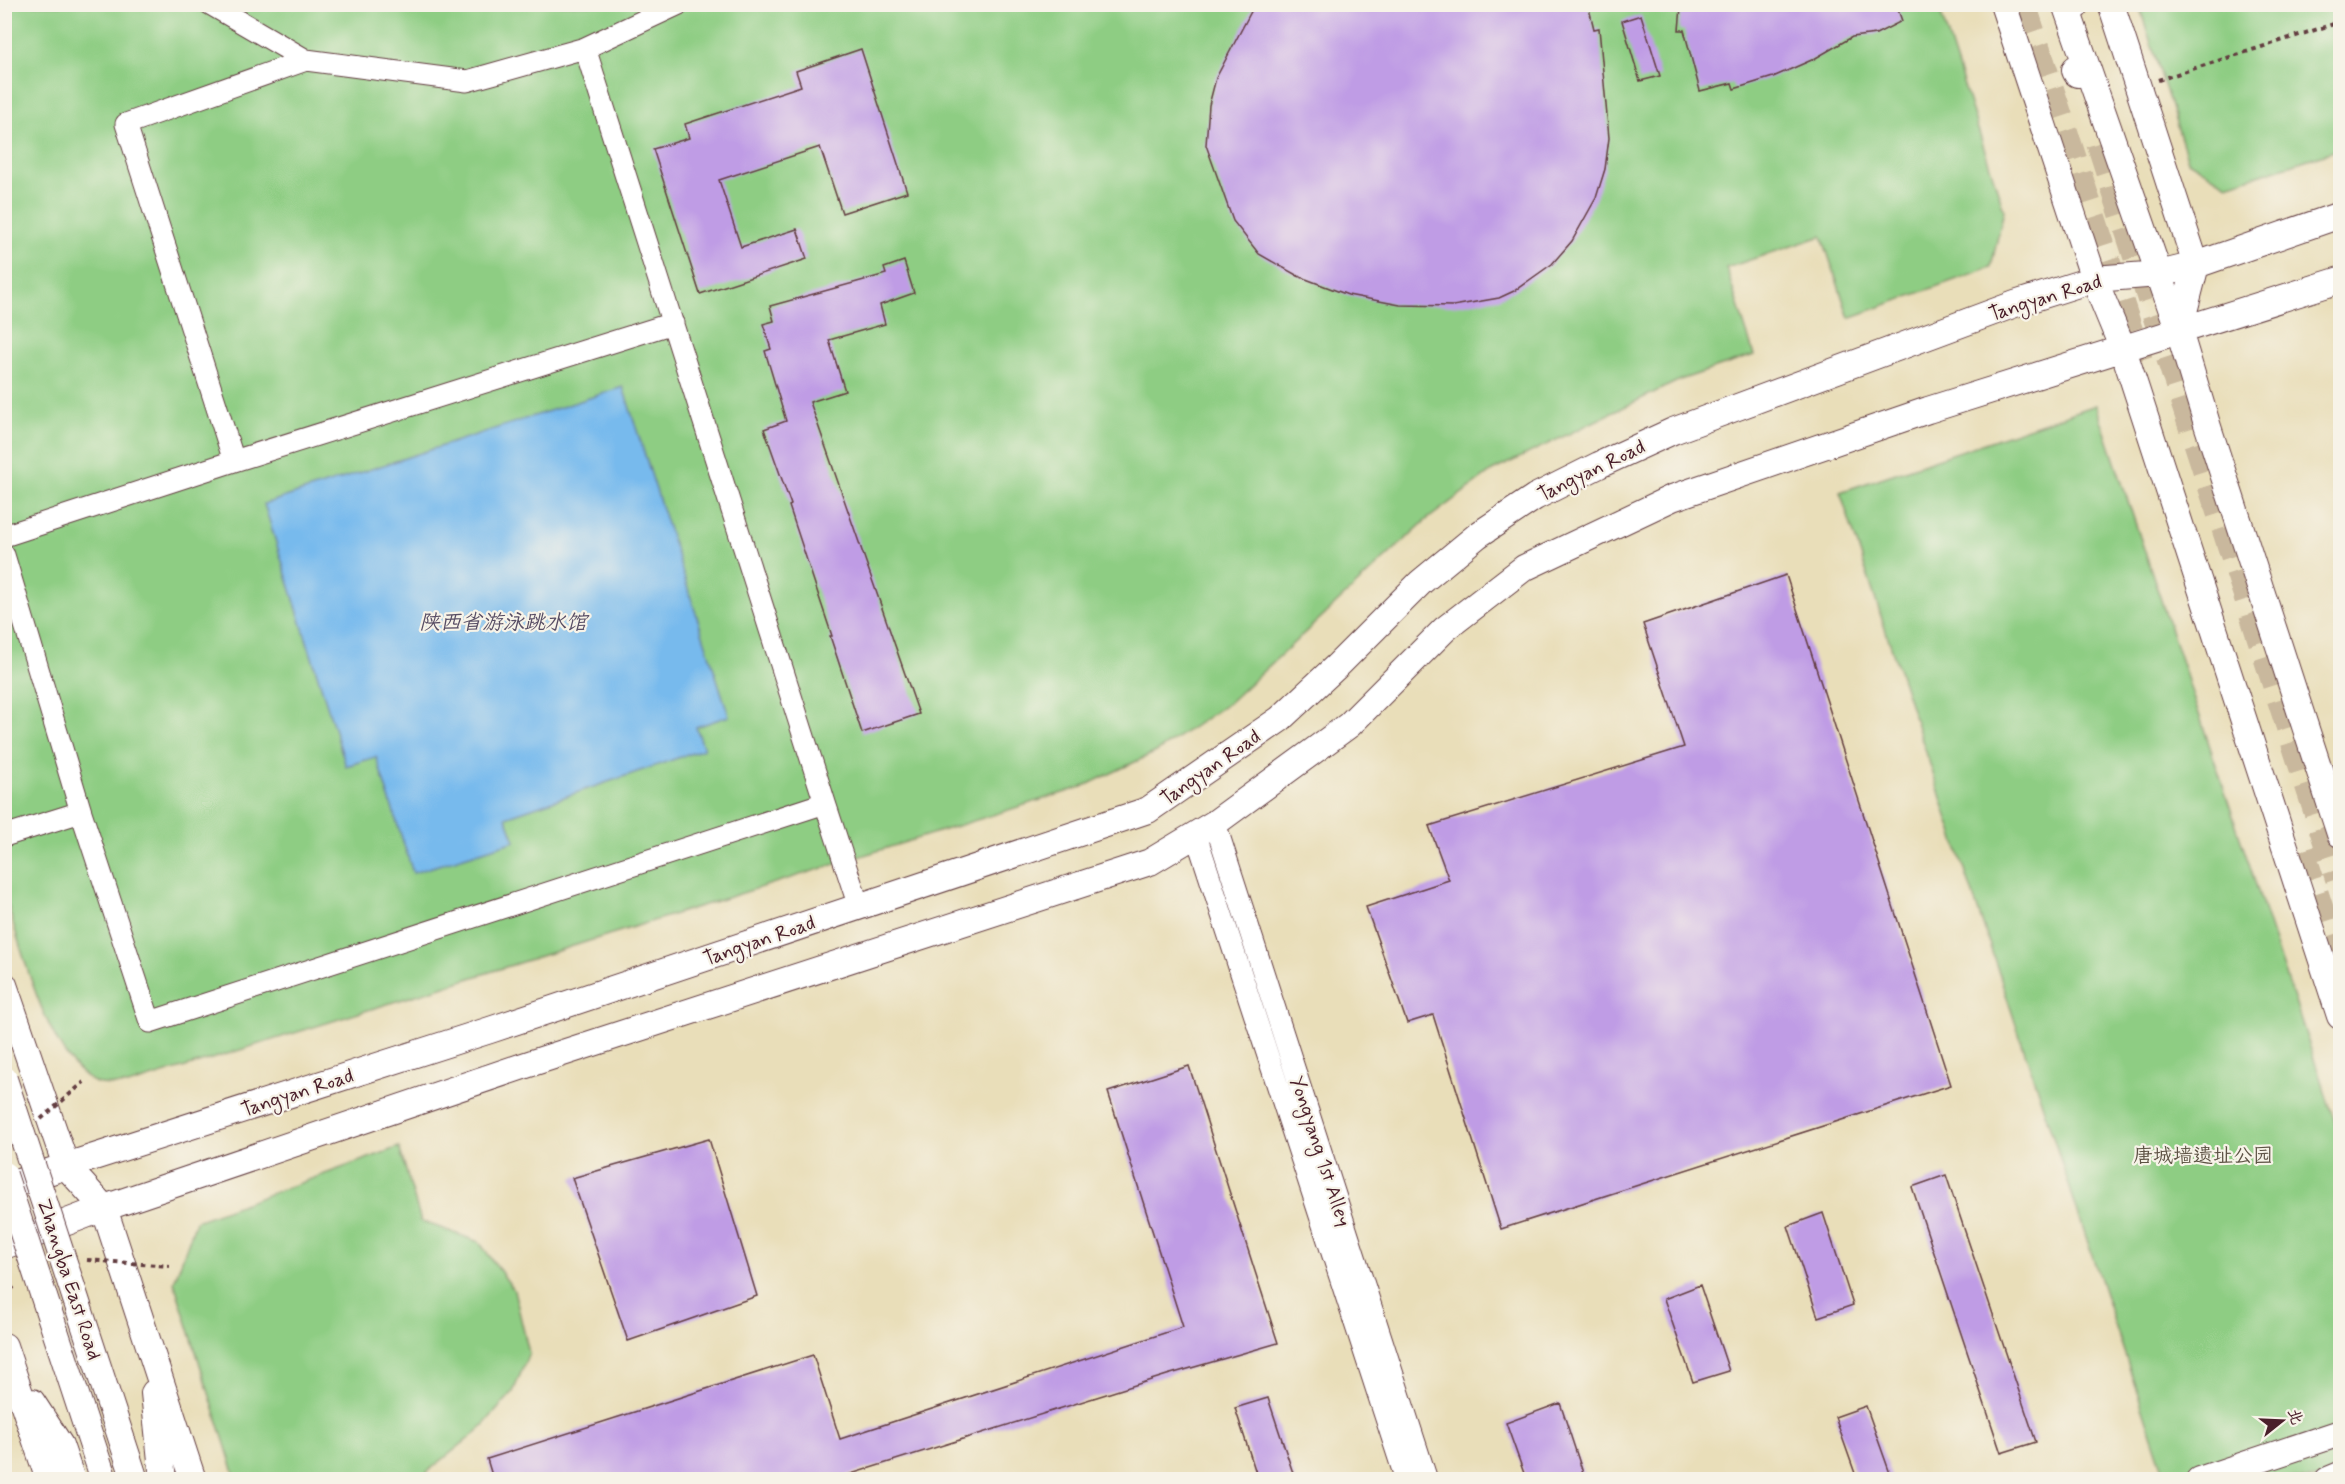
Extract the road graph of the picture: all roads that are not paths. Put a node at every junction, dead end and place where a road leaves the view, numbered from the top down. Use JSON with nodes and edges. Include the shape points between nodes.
{"nodes":[{"id":1,"x":210,"y":4,"type":"edge"},
{"id":2,"x":679,"y":4,"type":"edge"},
{"id":3,"x":2003,"y":4,"type":"edge"},
{"id":4,"x":2065,"y":4,"type":"edge"},
{"id":5,"x":2111,"y":4,"type":"edge"},
{"id":6,"x":585,"y":48,"type":"junction"},
{"id":7,"x":306,"y":60,"type":"junction"},
{"id":8,"x":2340,"y":215,"type":"edge"},
{"id":9,"x":2196,"y":265,"type":"junction"},
{"id":10,"x":2159,"y":274,"type":"junction"},
{"id":11,"x":2094,"y":279,"type":"junction"},
{"id":12,"x":2340,"y":280,"type":"edge"},
{"id":13,"x":673,"y":323,"type":"junction"},
{"id":14,"x":2179,"y":331,"type":"junction"},
{"id":15,"x":2123,"y":349,"type":"junction"},
{"id":16,"x":234,"y":461,"type":"junction"},
{"id":17,"x":4,"y":536,"type":"edge"},
{"id":18,"x":4,"y":555,"type":"edge"},
{"id":19,"x":825,"y":803,"type":"junction"},
{"id":20,"x":81,"y":812,"type":"junction"},
{"id":21,"x":1206,"y":829,"type":"junction"},
{"id":22,"x":2340,"y":834,"type":"edge"},
{"id":23,"x":4,"y":836,"type":"edge"},
{"id":24,"x":859,"y":906,"type":"junction"},
{"id":25,"x":4,"y":985,"type":"edge"},
{"id":26,"x":2340,"y":1016,"type":"edge"},
{"id":27,"x":4,"y":1079,"type":"edge"},
{"id":28,"x":66,"y":1166,"type":"junction"},
{"id":29,"x":4,"y":1174,"type":"edge"},
{"id":30,"x":4,"y":1187,"type":"edge"},
{"id":31,"x":104,"y":1208,"type":"junction"},
{"id":32,"x":4,"y":1246,"type":"edge"},
{"id":33,"x":4,"y":1346,"type":"edge"},
{"id":34,"x":150,"y":1350,"type":"junction"},
{"id":35,"x":13,"y":1374,"type":"junction"},
{"id":36,"x":2340,"y":1433,"type":"edge"},
{"id":37,"x":2340,"y":1475,"type":"edge"},
{"id":38,"x":162,"y":1476,"type":"edge"},
{"id":39,"x":49,"y":1479,"type":"edge"},
{"id":40,"x":72,"y":1479,"type":"edge"},
{"id":41,"x":104,"y":1479,"type":"edge"},
{"id":42,"x":135,"y":1479,"type":"edge"},
{"id":43,"x":194,"y":1479,"type":"edge"},
{"id":44,"x":1406,"y":1479,"type":"edge"},
{"id":45,"x":1427,"y":1479,"type":"edge"},
{"id":46,"x":2199,"y":1479,"type":"edge"},
{"id":47,"x":2328,"y":1479,"type":"edge"}],
"edges":[{"from":1,"to":7,"type":"street"},
{"from":2,"to":6,"type":"street"},
{"from":3,"to":11,"type":"main road"},
{"from":4,"to":10,"type":"main road"},
{"from":5,"to":9,"type":"main road"},
{"from":6,"to":7,"type":"street","via":[[467,81]]},
{"from":6,"to":13,"type":"street"},
{"from":7,"to":16,"type":"street","via":[[126,124]]},
{"from":8,"to":9,"type":"main road","name":"Tangyan Road"},
{"from":9,"to":10,"type":"main road","name":"Tangyan Road"},
{"from":9,"to":14,"type":"main road"},
{"from":10,"to":11,"type":"main road","name":"Tangyan Road"},
{"from":10,"to":14,"type":"main road"},
{"from":11,"to":15,"type":"main road"},
{"from":11,"to":24,"type":"main road","name":"Tangyan Road","via":[[2015,304],[1673,430],[1534,497],[1478,535],[1421,582],[1280,719],[1148,810]]},
{"from":12,"to":14,"type":"main road"},
{"from":13,"to":16,"type":"street"},
{"from":13,"to":19,"type":"street"},
{"from":14,"to":15,"type":"main road"},
{"from":14,"to":22,"type":"main road"},
{"from":15,"to":21,"type":"main road","via":[[1928,410],[1672,498],[1524,568],[1445,629],[1349,725]]},
{"from":15,"to":26,"type":"main road"},
{"from":16,"to":17,"type":"street"},
{"from":18,"to":20,"type":"street"},
{"from":19,"to":20,"type":"street","via":[[150,1022]]},
{"from":19,"to":24,"type":"street"},
{"from":20,"to":23,"type":"street"},
{"from":21,"to":31,"type":"main road","via":[[1150,862]]},
{"from":21,"to":44,"type":"street","name":"Yongyang 1st Alley"},
{"from":21,"to":45,"type":"street","name":"Yongyang 1st Alley"},
{"from":24,"to":28,"type":"main road","name":"Tangyan Road"},
{"from":25,"to":28,"type":"main road","name":"Zhangba East Road"},
{"from":27,"to":42,"type":"main road","name":"Zhangba East Road","bridge":true},
{"from":28,"to":30,"type":"main road","name":"Tangyan Road"},
{"from":28,"to":31,"type":"main road","name":"Zhangba East Road"},
{"from":29,"to":41,"type":"main road","name":"Zhangba East Road","bridge":true},
{"from":31,"to":32,"type":"main road"},
{"from":31,"to":34,"type":"main road"},
{"from":33,"to":35,"type":"main road"},
{"from":34,"to":38,"type":"main road"},
{"from":34,"to":43,"type":"main road"},
{"from":35,"to":39,"type":"main road"},
{"from":35,"to":40,"type":"main road","via":[[60,1445]]},
{"from":36,"to":46,"type":"main road"},
{"from":37,"to":47,"type":"main road"}]}
